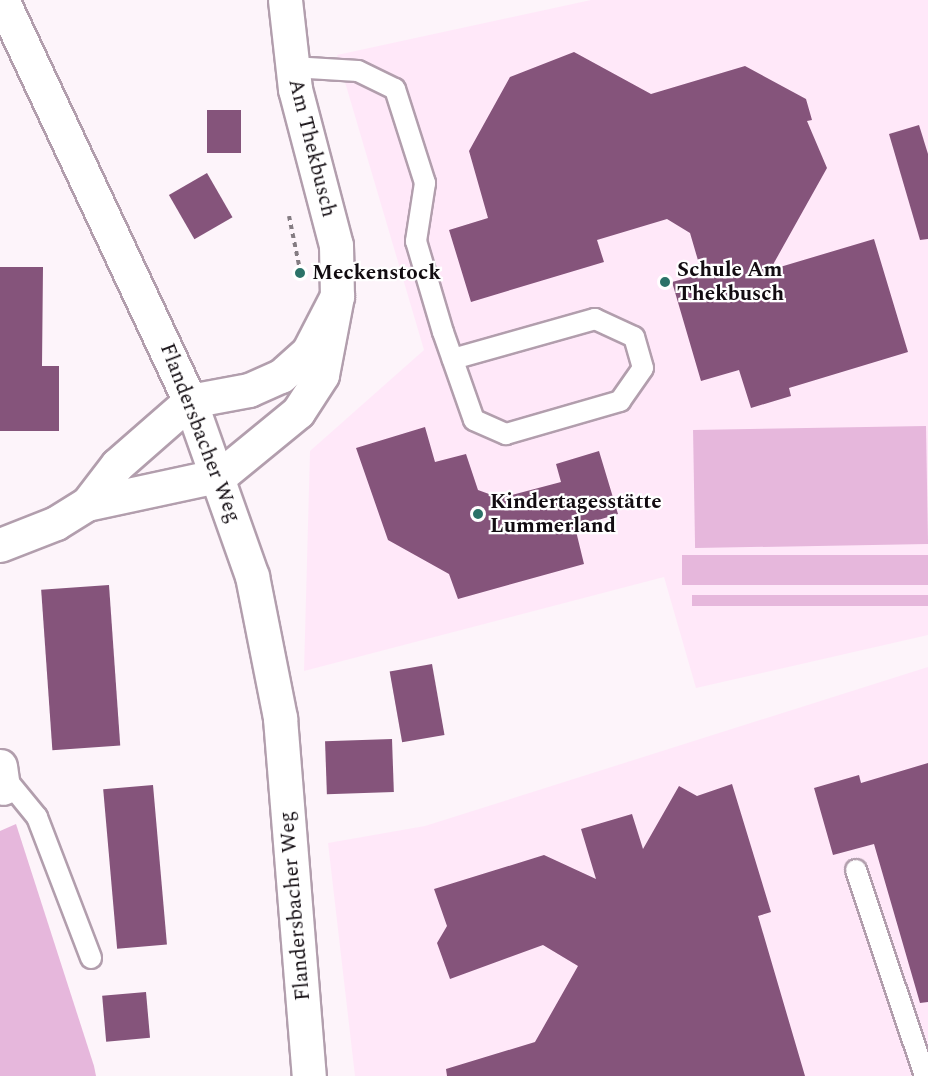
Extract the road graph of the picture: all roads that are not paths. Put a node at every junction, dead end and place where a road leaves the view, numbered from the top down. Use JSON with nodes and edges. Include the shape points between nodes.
{"nodes":[{"id":1,"x":2,"y":0,"type":"edge"},
{"id":2,"x":285,"y":0,"type":"edge"},
{"id":3,"x":292,"y":67,"type":"junction"},
{"id":4,"x":337,"y":296,"type":"junction"},
{"id":5,"x":453,"y":359,"type":"junction"},
{"id":6,"x":190,"y":401,"type":"junction"},
{"id":7,"x":221,"y":475,"type":"junction"},
{"id":8,"x":87,"y":504,"type":"junction"},
{"id":9,"x":0,"y":545,"type":"edge"},
{"id":10,"x":1,"y":775,"type":"edge"},
{"id":11,"x":856,"y":870,"type":"dead end"},
{"id":12,"x":91,"y":958,"type":"dead end"},
{"id":13,"x":309,"y":1076,"type":"edge"},
{"id":14,"x":926,"y":1076,"type":"edge"}],
"edges":[{"from":1,"to":6,"type":"main road","name":"Flandersbacher Weg"},
{"from":2,"to":3,"type":"main road","name":"Am Thekbusch"},
{"from":3,"to":4,"type":"main road","name":"Am Thekbusch","via":[[336,245]]},
{"from":3,"to":5,"type":"lane","via":[[358,71],[395,89],[425,183],[416,241]]},
{"from":4,"to":6,"type":"main road","name":"Am Thekbusch","via":[[308,352],[281,376],[249,390]]},
{"from":4,"to":7,"type":"main road","name":"Am Thekbusch","via":[[322,375],[298,412]]},
{"from":5,"to":5,"type":"lane","via":[[474,420],[506,434],[620,401],[643,369],[634,337],[595,319]]},
{"from":6,"to":7,"type":"main road","name":"Flandersbacher Weg"},
{"from":6,"to":8,"type":"main road","via":[[117,465]]},
{"from":7,"to":8,"type":"main road"},
{"from":7,"to":13,"type":"main road","name":"Flandersbacher Weg","via":[[252,576],[280,718]]},
{"from":8,"to":9,"type":"main road","via":[[56,523]]},
{"from":10,"to":12,"type":"lane","via":[[37,817]]},
{"from":11,"to":14,"type":"lane"}]}
